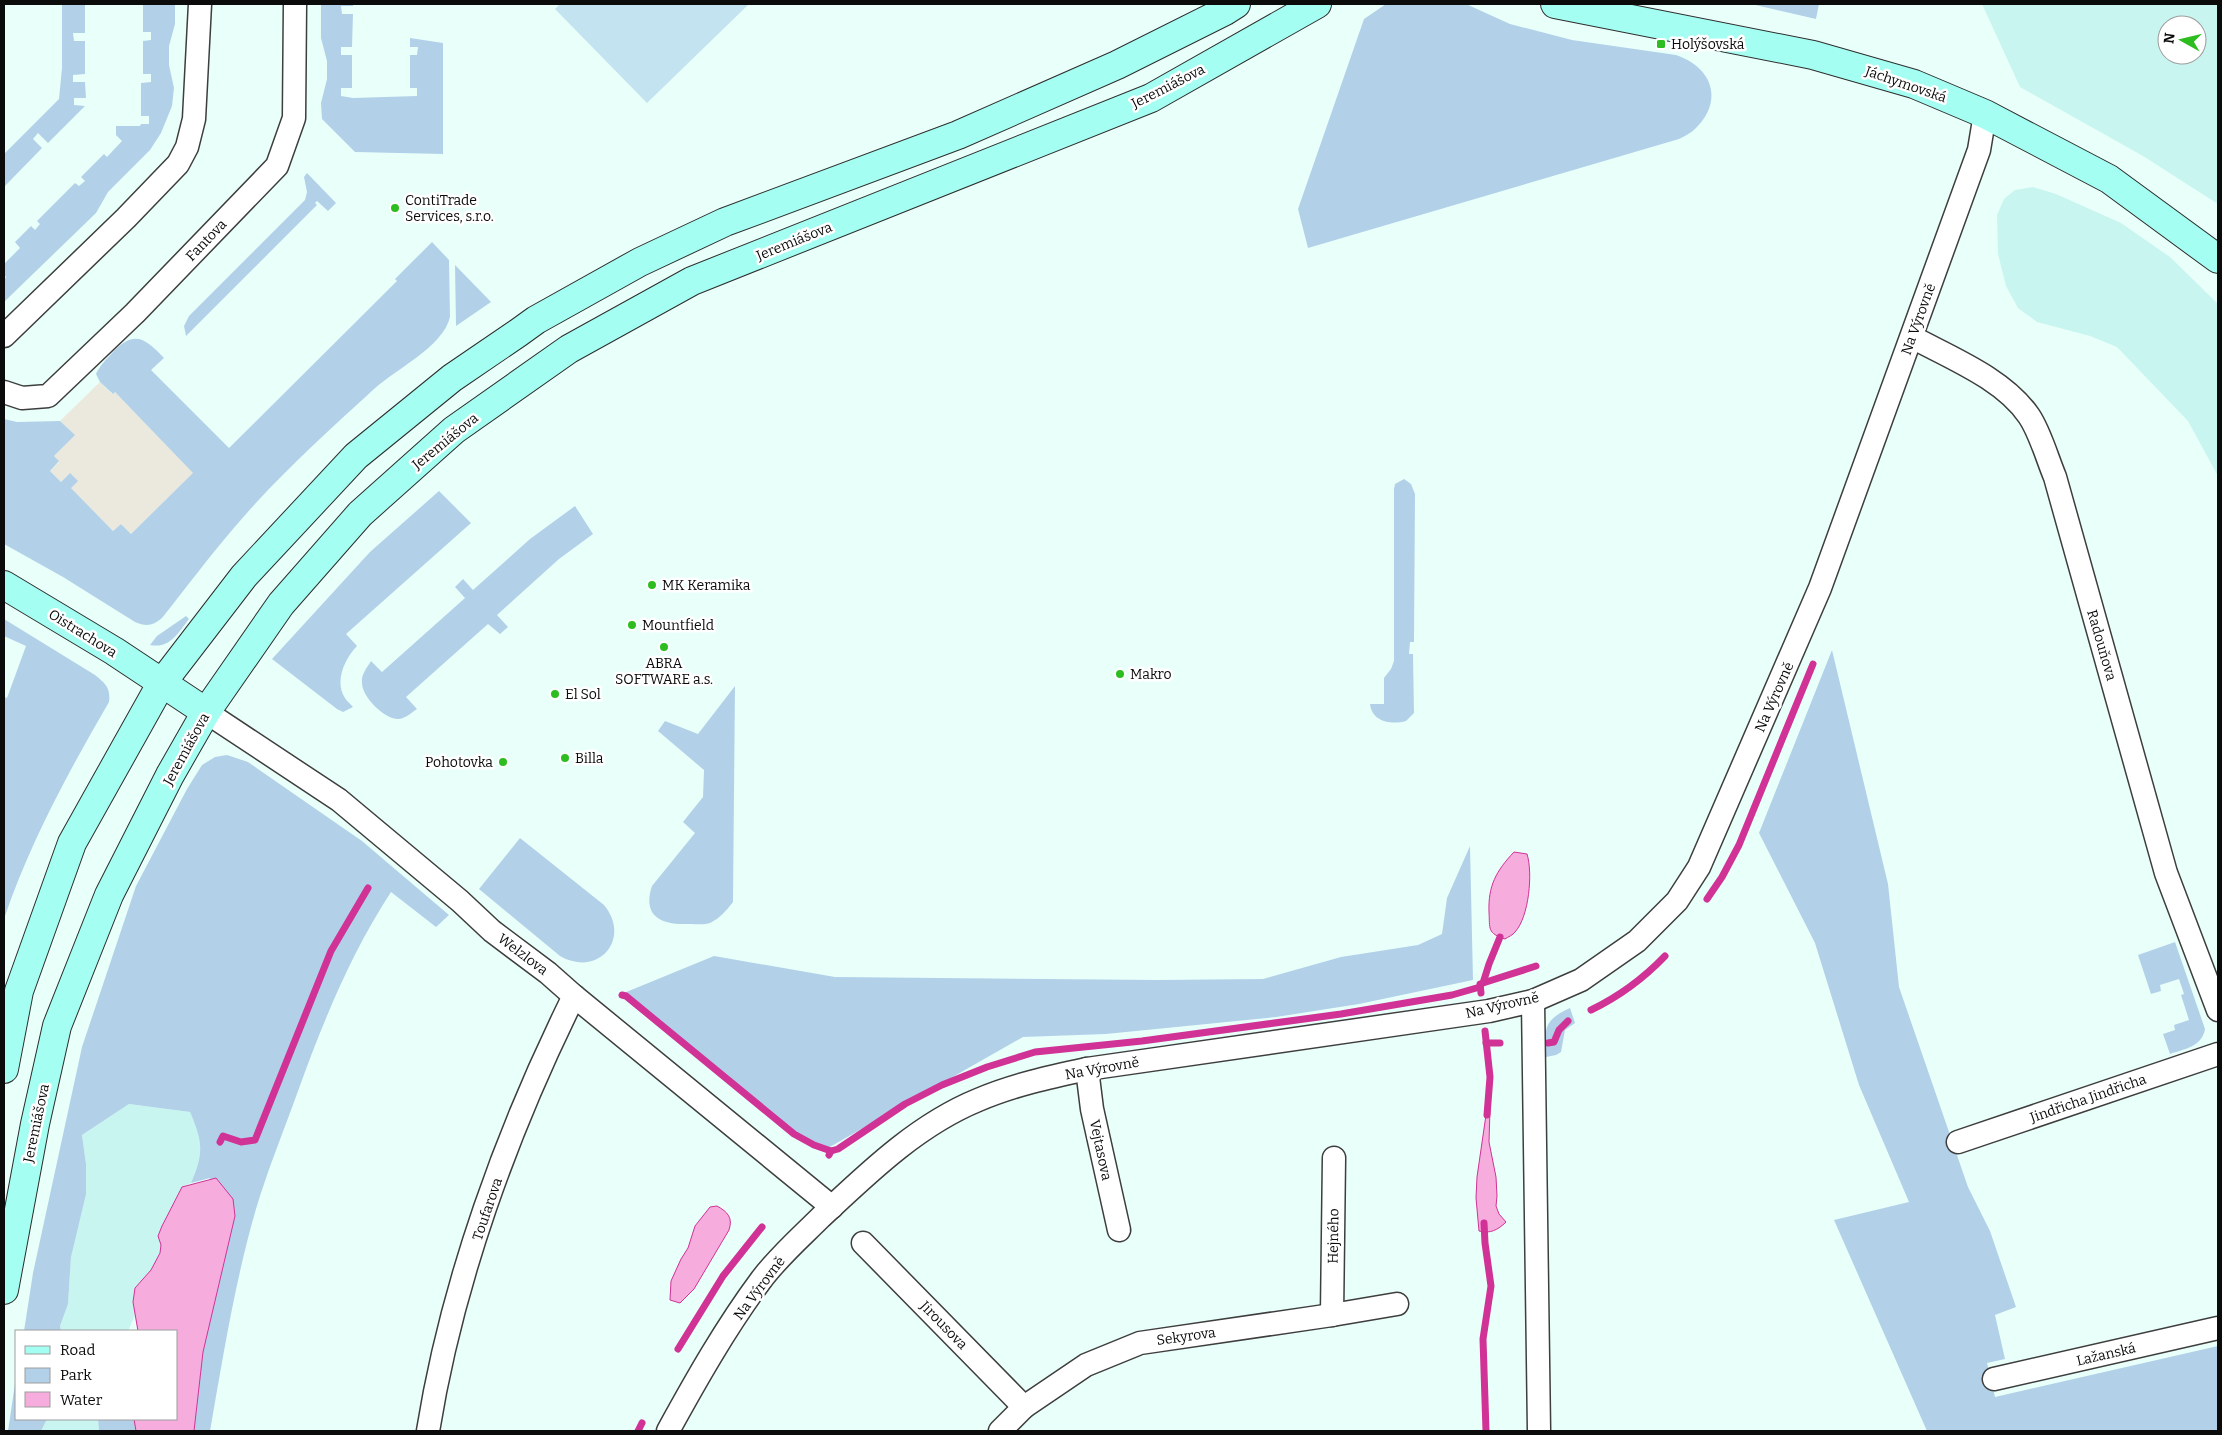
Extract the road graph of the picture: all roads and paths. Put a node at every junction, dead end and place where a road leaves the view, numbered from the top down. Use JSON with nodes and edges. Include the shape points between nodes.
{"nodes":[{"id":1,"x":200,"y":4,"type":"edge"},
{"id":2,"x":295,"y":4,"type":"edge"},
{"id":3,"x":1236,"y":4,"type":"edge"},
{"id":4,"x":1317,"y":4,"type":"edge"},
{"id":5,"x":1555,"y":4,"type":"edge"},
{"id":6,"x":1984,"y":114,"type":"junction"},
{"id":7,"x":2218,"y":259,"type":"edge"},
{"id":8,"x":4,"y":336,"type":"edge"},
{"id":9,"x":1912,"y":337,"type":"junction"},
{"id":10,"x":4,"y":392,"type":"edge"},
{"id":11,"x":4,"y":585,"type":"edge"},
{"id":12,"x":161,"y":684,"type":"junction"},
{"id":13,"x":206,"y":712,"type":"junction"},
{"id":14,"x":574,"y":996,"type":"junction"},
{"id":15,"x":1534,"y":1001,"type":"junction"},
{"id":16,"x":2218,"y":1010,"type":"edge"},
{"id":17,"x":2218,"y":1054,"type":"edge"},
{"id":18,"x":4,"y":1068,"type":"edge"},
{"id":19,"x":1087,"y":1069,"type":"junction"},
{"id":20,"x":1958,"y":1142,"type":"dead end"},
{"id":21,"x":1334,"y":1158,"type":"dead end"},
{"id":22,"x":832,"y":1207,"type":"junction"},
{"id":23,"x":1119,"y":1230,"type":"dead end"},
{"id":24,"x":863,"y":1243,"type":"dead end"},
{"id":25,"x":4,"y":1290,"type":"edge"},
{"id":26,"x":1396,"y":1304,"type":"dead end"},
{"id":27,"x":1332,"y":1315,"type":"junction"},
{"id":28,"x":2218,"y":1328,"type":"edge"},
{"id":29,"x":1994,"y":1379,"type":"dead end"},
{"id":30,"x":1024,"y":1407,"type":"junction"},
{"id":31,"x":428,"y":1431,"type":"edge"},
{"id":32,"x":668,"y":1431,"type":"edge"},
{"id":33,"x":1000,"y":1431,"type":"edge"},
{"id":34,"x":1539,"y":1431,"type":"edge"}],
"edges":[{"from":1,"to":8,"type":"street","via":[[194,119],[178,164]]},
{"from":2,"to":10,"type":"street","name":"Fantova","via":[[294,118],[277,166],[135,313],[48,396],[22,398]]},
{"from":3,"to":12,"type":"main road","via":[[1117,65],[958,135],[725,222],[640,262],[536,320],[452,378],[356,456],[244,576]]},
{"from":4,"to":13,"type":"main road","name":"Jeremiášova","via":[[1151,98],[692,281],[569,349],[454,430],[360,514],[282,604]]},
{"from":5,"to":6,"type":"main road","name":"Jáchymovská","via":[[1825,57],[1914,84]]},
{"from":6,"to":7,"type":"main road","name":"Jáchymovská","via":[[2109,179]]},
{"from":6,"to":9,"type":"street","name":"Na Výrovně","via":[[1979,150]]},
{"from":9,"to":15,"type":"street","name":"Na Výrovně","via":[[1820,588],[1699,867],[1677,902],[1637,941],[1581,980]]},
{"from":9,"to":16,"type":"street","name":"Radouňova","via":[[2009,393],[2030,417],[2055,477],[2166,873]]},
{"from":11,"to":12,"type":"main road","name":"Oistrachova","via":[[114,651]]},
{"from":12,"to":13,"type":"main road","name":"Oistrachova"},
{"from":12,"to":18,"type":"main road","via":[[72,843],[19,991]]},
{"from":13,"to":14,"type":"street","name":"Welzlova","via":[[339,800],[492,931]]},
{"from":13,"to":25,"type":"main road","name":"Jeremiášova","via":[[109,895],[58,1026],[35,1124]]},
{"from":14,"to":22,"type":"street","name":"Welzlova"},
{"from":14,"to":31,"type":"street","name":"Toufarova","via":[[531,1089],[487,1208],[449,1331]]},
{"from":15,"to":19,"type":"street","name":"Na Výrovně","via":[[1489,1011]]},
{"from":15,"to":34,"type":"street"},
{"from":17,"to":20,"type":"street","name":"Jindřicha Jindřicha"},
{"from":19,"to":22,"type":"street","name":"Na Výrovně","via":[[1028,1082],[977,1100],[923,1130],[887,1157]]},
{"from":19,"to":23,"type":"street","name":"Vejtasova","via":[[1092,1109]]},
{"from":21,"to":27,"type":"street","name":"Hejného"},
{"from":22,"to":32,"type":"street","name":"Na Výrovně","via":[[762,1279],[717,1347]]},
{"from":24,"to":30,"type":"street","name":"Jirousova"},
{"from":26,"to":27,"type":"street","name":"Sekyrova"},
{"from":27,"to":30,"type":"street","name":"Sekyrova","via":[[1140,1342],[1086,1365]]},
{"from":28,"to":29,"type":"street","name":"Lažanská"},
{"from":30,"to":33,"type":"street","name":"Sekyrova"}]}
